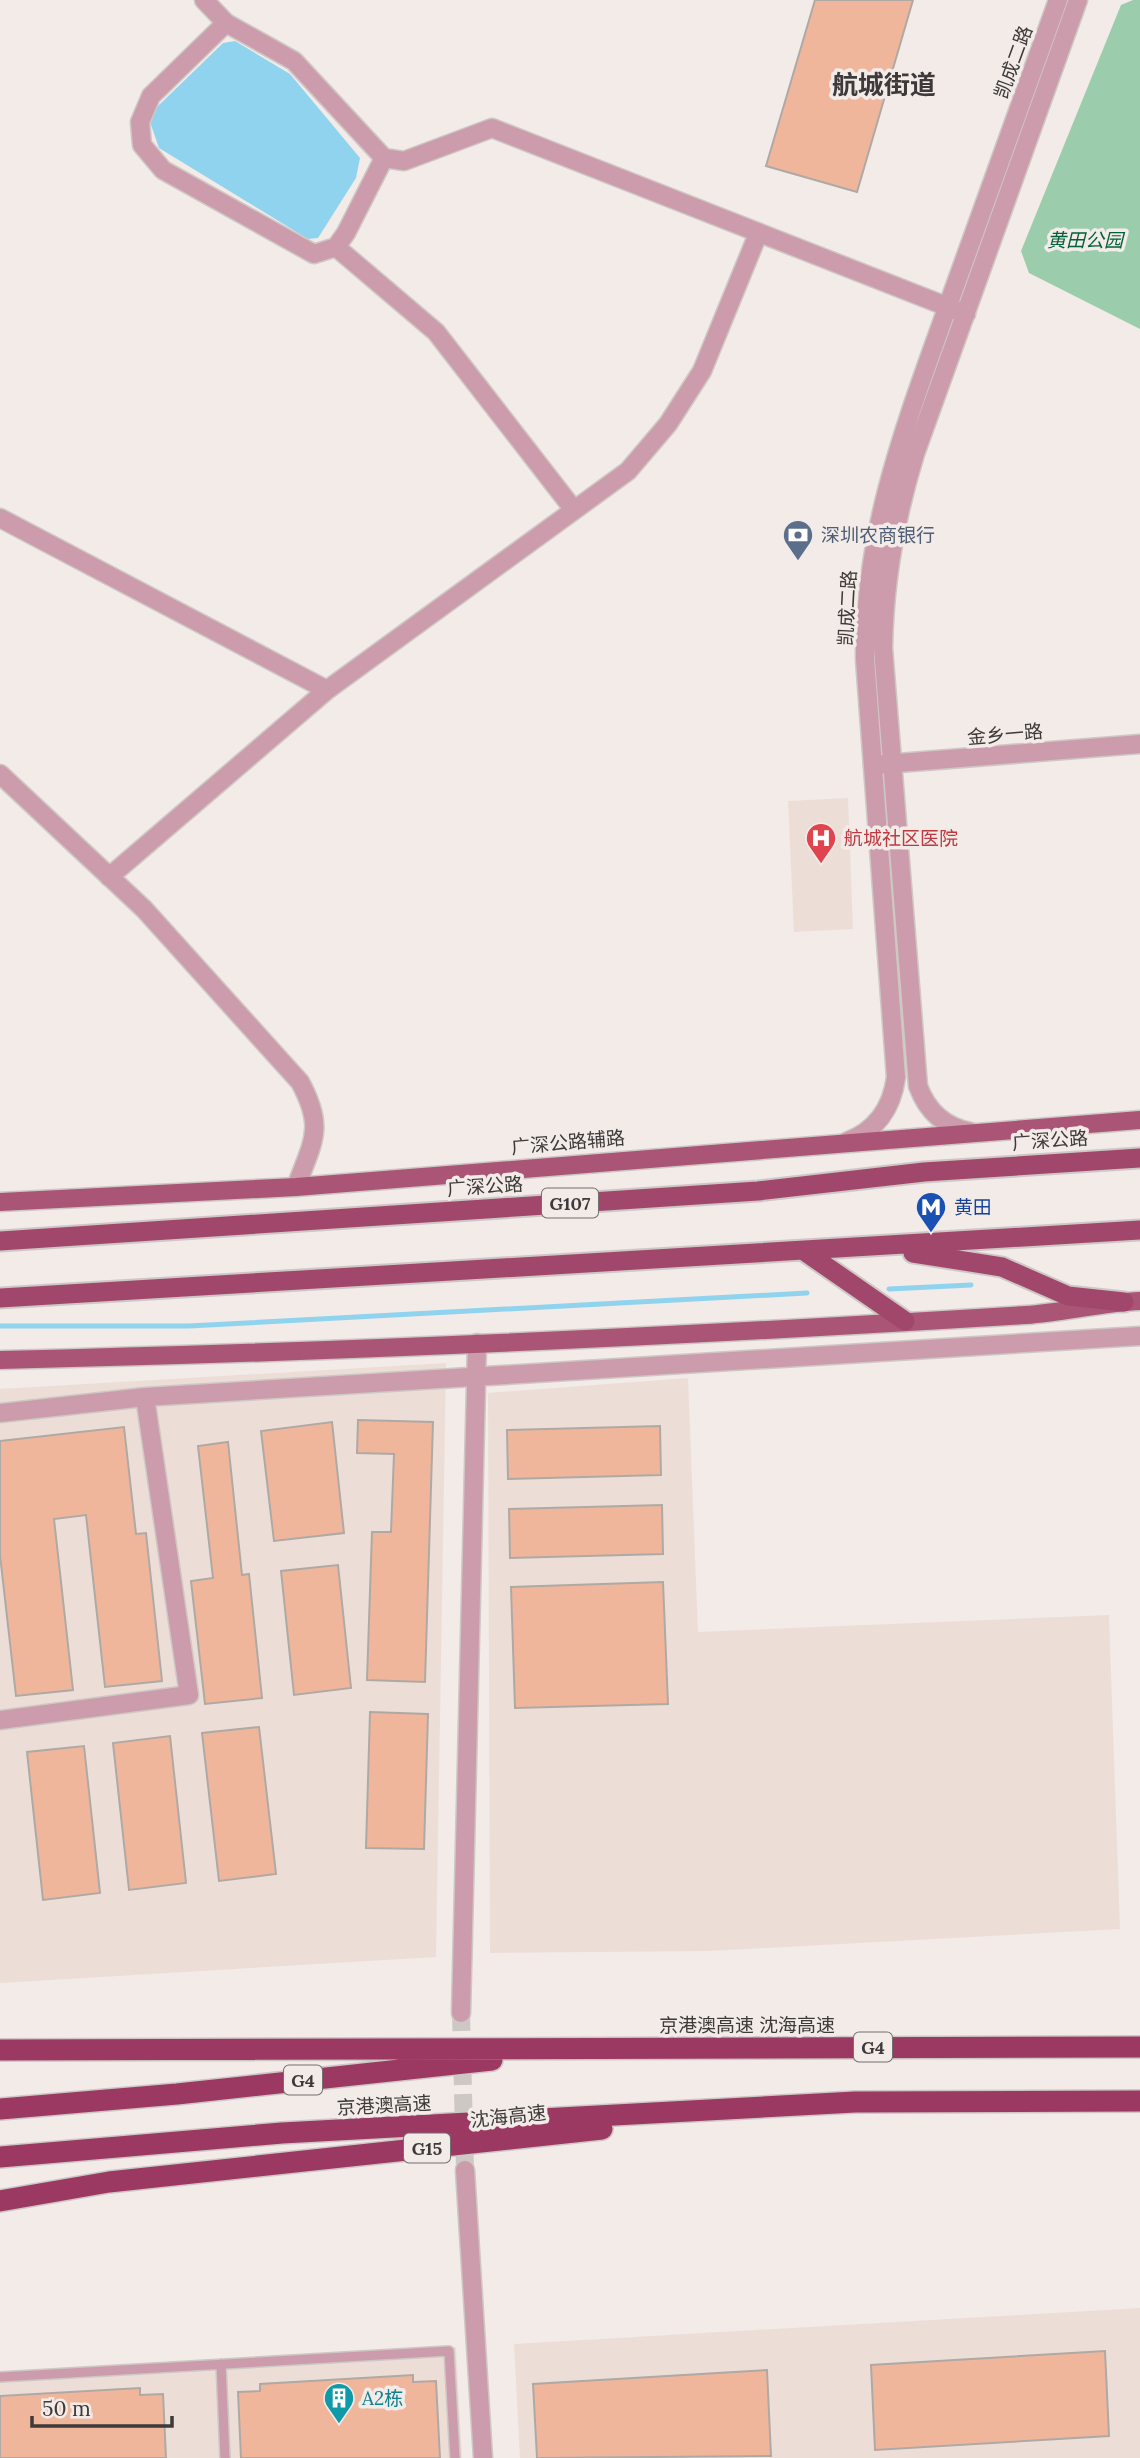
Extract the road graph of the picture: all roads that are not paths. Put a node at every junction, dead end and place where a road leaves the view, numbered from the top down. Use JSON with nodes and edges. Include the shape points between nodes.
{"nodes":[{"id":1,"x":204,"y":0,"type":"edge"},
{"id":2,"x":1058,"y":0,"type":"edge"},
{"id":3,"x":1078,"y":0,"type":"edge"},
{"id":4,"x":226,"y":23,"type":"junction"},
{"id":5,"x":384,"y":158,"type":"junction"},
{"id":6,"x":758,"y":234,"type":"junction"},
{"id":7,"x":335,"y":247,"type":"junction"},
{"id":8,"x":948,"y":307,"type":"junction"},
{"id":9,"x":966,"y":314,"type":"junction"},
{"id":10,"x":574,"y":510,"type":"junction"},
{"id":11,"x":0,"y":518,"type":"edge"},
{"id":12,"x":327,"y":690,"type":"junction"},
{"id":13,"x":1140,"y":744,"type":"edge"},
{"id":14,"x":892,"y":764,"type":"junction"},
{"id":15,"x":873,"y":765,"type":"junction"},
{"id":16,"x":0,"y":774,"type":"edge"},
{"id":17,"x":109,"y":877,"type":"junction"},
{"id":18,"x":1140,"y":1120,"type":"edge"},
{"id":19,"x":971,"y":1132,"type":"junction"},
{"id":20,"x":846,"y":1142,"type":"junction"},
{"id":21,"x":1140,"y":1158,"type":"edge"},
{"id":22,"x":296,"y":1187,"type":"junction"},
{"id":23,"x":0,"y":1202,"type":"edge"},
{"id":24,"x":1140,"y":1230,"type":"edge"},
{"id":25,"x":0,"y":1241,"type":"edge"},
{"id":26,"x":859,"y":1248,"type":"junction"},
{"id":27,"x":804,"y":1251,"type":"junction"},
{"id":28,"x":0,"y":1298,"type":"edge"},
{"id":29,"x":1132,"y":1301,"type":"edge"},
{"id":30,"x":905,"y":1321,"type":"junction"},
{"id":31,"x":1140,"y":1336,"type":"edge"},
{"id":32,"x":477,"y":1343,"type":"junction"},
{"id":33,"x":0,"y":1360,"type":"edge"},
{"id":34,"x":476,"y":1375,"type":"junction"},
{"id":35,"x":145,"y":1397,"type":"junction"},
{"id":36,"x":0,"y":1413,"type":"edge"},
{"id":37,"x":0,"y":1720,"type":"edge"},
{"id":38,"x":461,"y":2013,"type":"tunnel mouth"},
{"id":39,"x":605,"y":2047,"type":"junction"},
{"id":40,"x":1140,"y":2047,"type":"edge"},
{"id":41,"x":0,"y":2050,"type":"edge"},
{"id":42,"x":1140,"y":2101,"type":"edge"},
{"id":43,"x":855,"y":2102,"type":"junction"},
{"id":44,"x":0,"y":2109,"type":"edge"},
{"id":45,"x":0,"y":2157,"type":"edge"},
{"id":46,"x":465,"y":2170,"type":"tunnel mouth"},
{"id":47,"x":0,"y":2201,"type":"edge"},
{"id":48,"x":220,"y":2364,"type":"junction"},
{"id":49,"x":0,"y":2377,"type":"edge"},
{"id":50,"x":225,"y":2458,"type":"edge"},
{"id":51,"x":455,"y":2458,"type":"edge"},
{"id":52,"x":483,"y":2458,"type":"edge"}],
"edges":[{"from":1,"to":4,"type":"street"},
{"from":2,"to":8,"type":"street","name":"凯成二路"},
{"from":3,"to":9,"type":"street","name":"凯成二路"},
{"from":4,"to":5,"type":"street","via":[[294,61]]},
{"from":4,"to":7,"type":"street","via":[[151,96],[140,121],[142,145],[163,170],[314,254]]},
{"from":5,"to":6,"type":"street","via":[[404,161],[492,128]]},
{"from":5,"to":7,"type":"street"},
{"from":6,"to":8,"type":"street"},
{"from":6,"to":10,"type":"street","via":[[702,371],[668,424],[628,471]]},
{"from":7,"to":10,"type":"street","via":[[436,332]]},
{"from":8,"to":9,"type":"street"},
{"from":8,"to":15,"type":"street","name":"凯成二路","via":[[898,447],[872,551],[865,623]]},
{"from":9,"to":14,"type":"street","name":"凯成二路","via":[[915,454],[889,555],[883,648]]},
{"from":10,"to":12,"type":"street"},
{"from":11,"to":12,"type":"street"},
{"from":12,"to":17,"type":"street"},
{"from":13,"to":14,"type":"street","name":"金乡一路"},
{"from":14,"to":15,"type":"street","name":"金乡一路"},
{"from":14,"to":19,"type":"street","name":"凯成二路","via":[[918,1086],[942,1121]]},
{"from":15,"to":20,"type":"street","name":"凯成二路","via":[[896,1077],[879,1121]]},
{"from":16,"to":17,"type":"street"},
{"from":17,"to":22,"type":"street","via":[[144,909],[300,1082],[316,1117],[314,1137]]},
{"from":18,"to":19,"type":"main road","name":"广深公路辅路"},
{"from":19,"to":20,"type":"main road","name":"广深公路辅路"},
{"from":20,"to":22,"type":"main road","name":"广深公路辅路"},
{"from":21,"to":25,"type":"highway","name":"广深公路","number":"G107","via":[[924,1172],[758,1191]]},
{"from":22,"to":23,"type":"main road","name":"广深公路辅路"},
{"from":24,"to":26,"type":"highway"},
{"from":26,"to":27,"type":"highway"},
{"from":26,"to":29,"type":"highway","via":[[987,1263],[1068,1296]]},
{"from":27,"to":28,"type":"highway"},
{"from":27,"to":30,"type":"highway"},
{"from":29,"to":30,"type":"main road","via":[[1060,1312]]},
{"from":30,"to":32,"type":"main road"},
{"from":31,"to":34,"type":"street"},
{"from":32,"to":33,"type":"main road"},
{"from":32,"to":34,"type":"street"},
{"from":34,"to":35,"type":"street"},
{"from":34,"to":38,"type":"street"},
{"from":35,"to":36,"type":"street"},
{"from":35,"to":37,"type":"street","via":[[189,1695]]},
{"from":39,"to":40,"type":"highway","name":"京港澳高速 沈海高速","number":"G4"},
{"from":39,"to":41,"type":"highway"},
{"from":39,"to":44,"type":"highway","name":"京港澳高速","number":"G4"},
{"from":42,"to":43,"type":"highway"},
{"from":43,"to":45,"type":"highway","name":"京港澳高速","via":[[282,2133]]},
{"from":43,"to":47,"type":"highway","name":"沈海高速","number":"G15","via":[[110,2182]]},
{"from":46,"to":52,"type":"street"},
{"from":48,"to":49,"type":"lane"},
{"from":48,"to":50,"type":"lane"},
{"from":48,"to":51,"type":"lane","via":[[449,2351]]}]}
